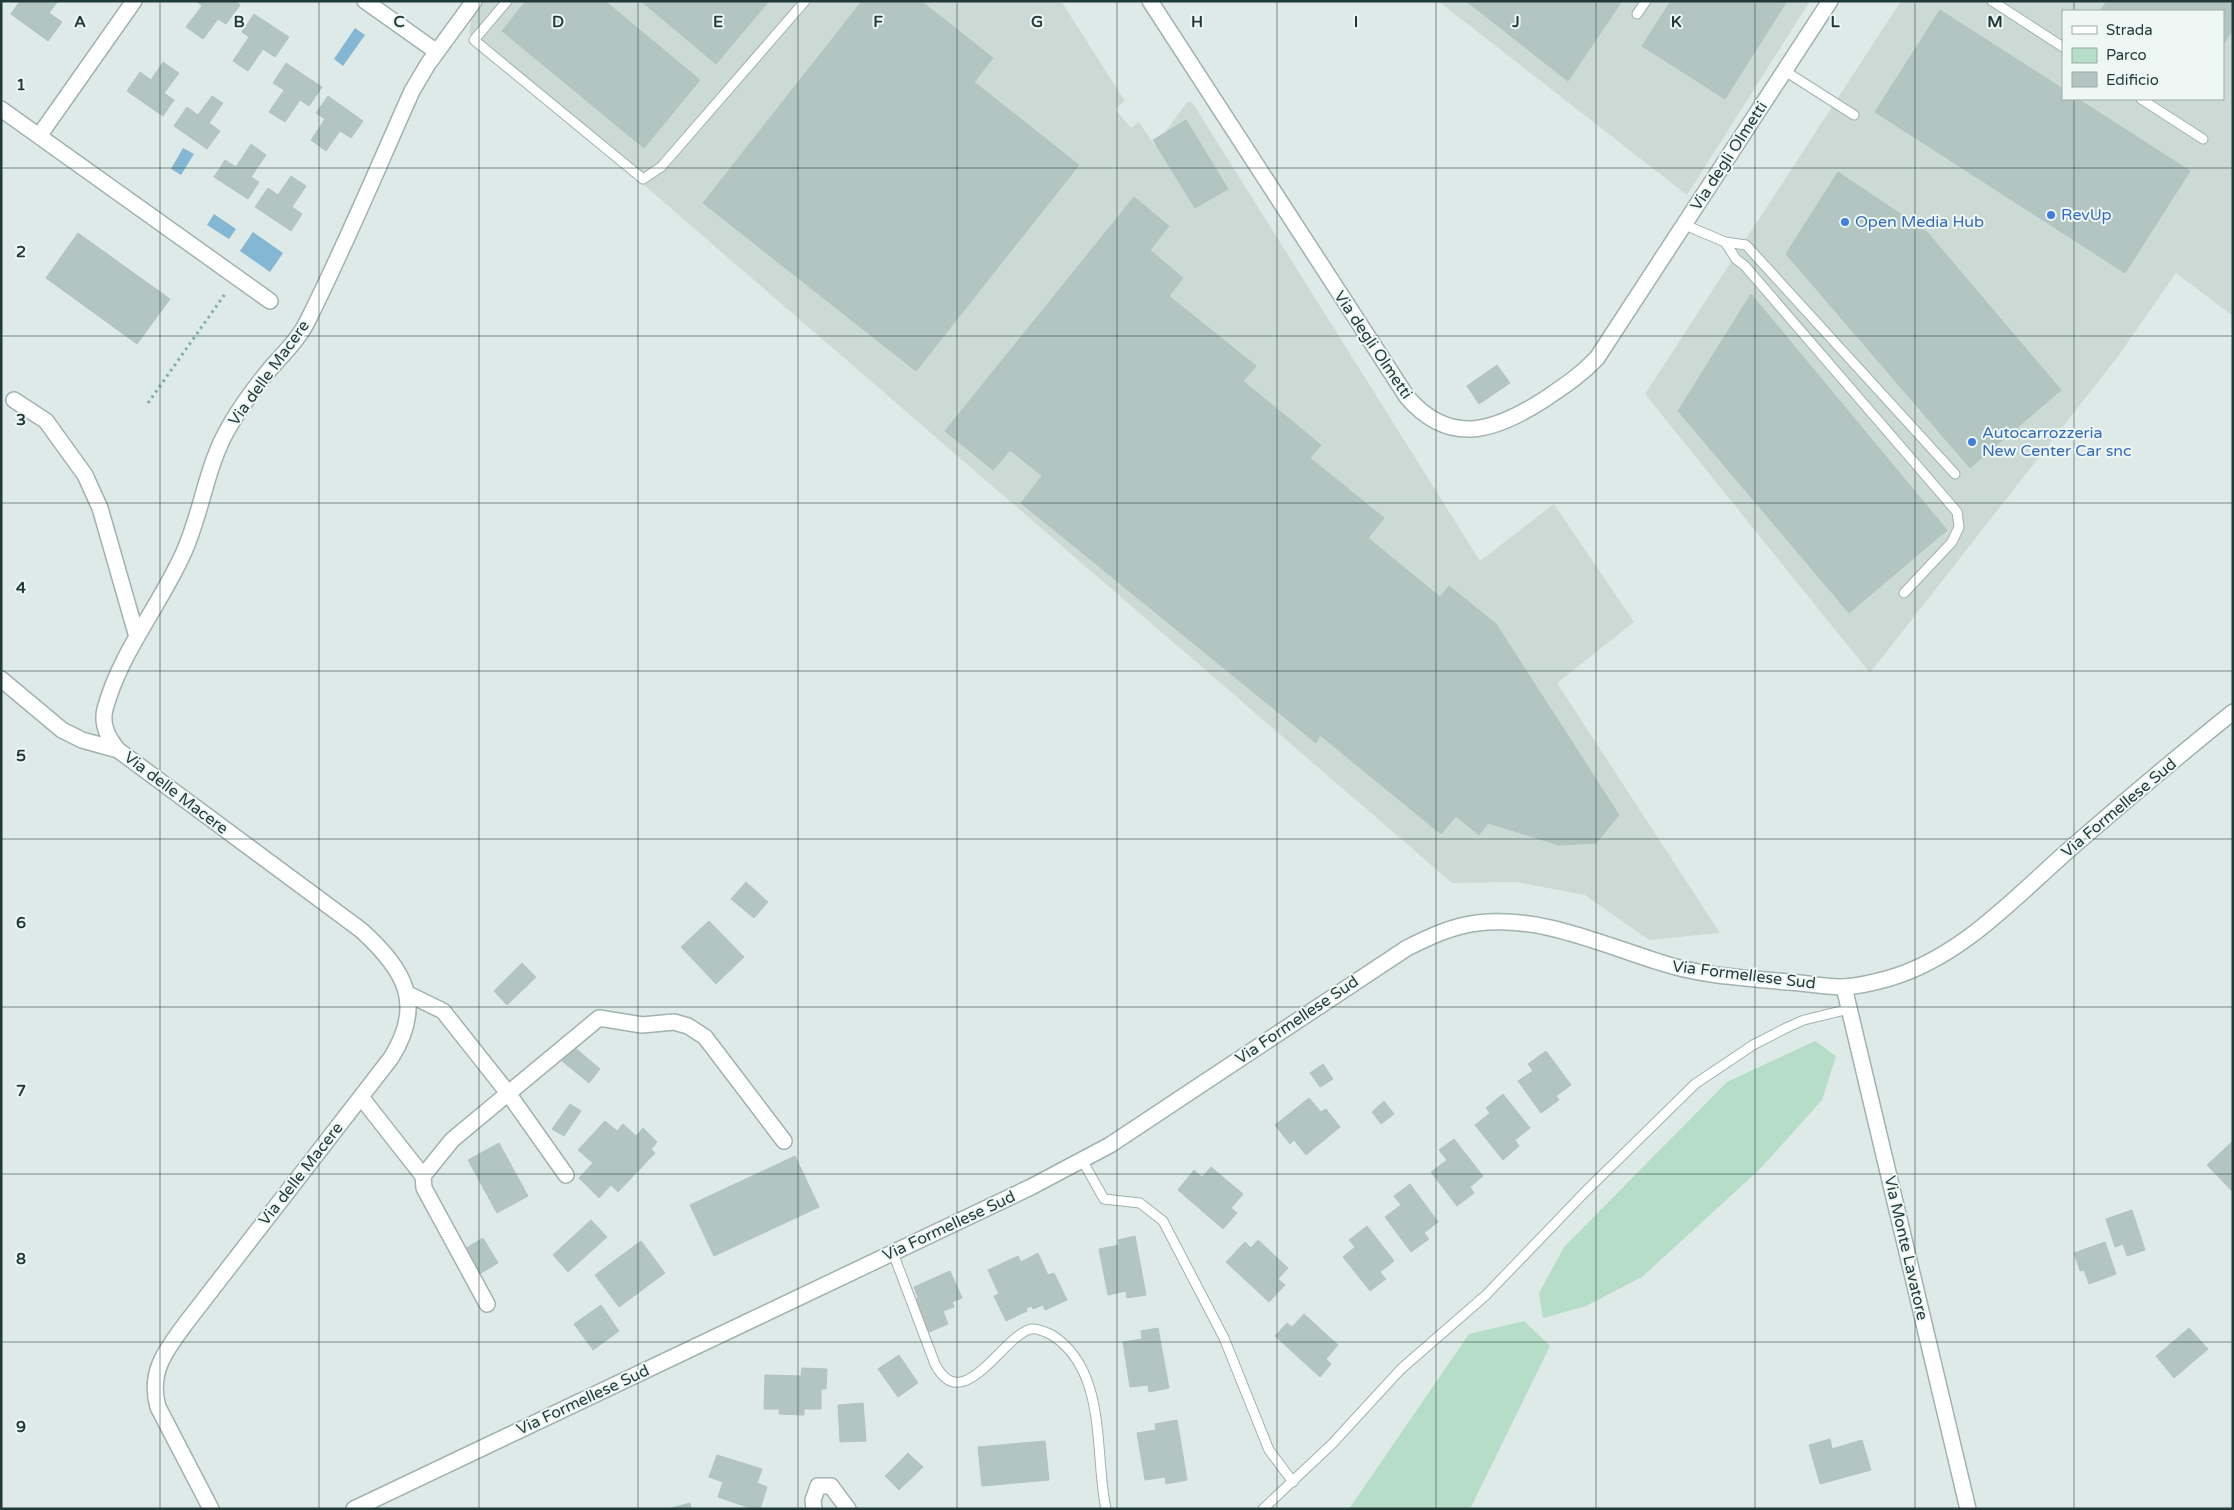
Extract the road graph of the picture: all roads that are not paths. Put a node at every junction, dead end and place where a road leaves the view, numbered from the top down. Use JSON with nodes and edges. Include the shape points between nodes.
{"nodes":[{"id":1,"x":134,"y":1,"type":"edge"},
{"id":2,"x":365,"y":1,"type":"edge"},
{"id":3,"x":474,"y":1,"type":"edge"},
{"id":4,"x":507,"y":1,"type":"edge"},
{"id":5,"x":805,"y":1,"type":"edge"},
{"id":6,"x":1150,"y":1,"type":"edge"},
{"id":7,"x":1646,"y":1,"type":"edge"},
{"id":8,"x":1830,"y":1,"type":"edge"},
{"id":9,"x":1992,"y":1,"type":"edge"},
{"id":10,"x":1637,"y":14,"type":"dead end"},
{"id":11,"x":2062,"y":47,"type":"edge"},
{"id":12,"x":437,"y":52,"type":"junction"},
{"id":13,"x":1785,"y":71,"type":"junction"},
{"id":14,"x":2143,"y":100,"type":"edge"},
{"id":15,"x":1,"y":109,"type":"edge"},
{"id":16,"x":1854,"y":115,"type":"dead end"},
{"id":17,"x":39,"y":136,"type":"junction"},
{"id":18,"x":2203,"y":139,"type":"dead end"},
{"id":19,"x":1685,"y":225,"type":"junction"},
{"id":20,"x":1725,"y":242,"type":"junction"},
{"id":21,"x":270,"y":301,"type":"dead end"},
{"id":22,"x":14,"y":400,"type":"dead end"},
{"id":23,"x":1955,"y":474,"type":"dead end"},
{"id":24,"x":1904,"y":593,"type":"dead end"},
{"id":25,"x":137,"y":637,"type":"junction"},
{"id":26,"x":1,"y":679,"type":"edge"},
{"id":27,"x":2233,"y":712,"type":"edge"},
{"id":28,"x":118,"y":750,"type":"junction"},
{"id":29,"x":1844,"y":987,"type":"junction"},
{"id":30,"x":408,"y":994,"type":"junction"},
{"id":31,"x":1849,"y":1009,"type":"junction"},
{"id":32,"x":508,"y":1093,"type":"junction"},
{"id":33,"x":361,"y":1097,"type":"junction"},
{"id":34,"x":784,"y":1141,"type":"dead end"},
{"id":35,"x":1082,"y":1160,"type":"junction"},
{"id":36,"x":423,"y":1176,"type":"junction"},
{"id":37,"x":566,"y":1176,"type":"dead end"},
{"id":38,"x":893,"y":1253,"type":"junction"},
{"id":39,"x":487,"y":1304,"type":"dead end"},
{"id":40,"x":1293,"y":1482,"type":"junction"},
{"id":41,"x":211,"y":1509,"type":"edge"},
{"id":42,"x":354,"y":1509,"type":"edge"},
{"id":43,"x":814,"y":1509,"type":"edge"},
{"id":44,"x":848,"y":1509,"type":"edge"},
{"id":45,"x":1106,"y":1509,"type":"edge"},
{"id":46,"x":1263,"y":1509,"type":"edge"},
{"id":47,"x":1968,"y":1509,"type":"edge"}],
"edges":[{"from":1,"to":17,"type":"street"},
{"from":2,"to":12,"type":"street"},
{"from":3,"to":12,"type":"street","name":"Via delle Macere"},
{"from":4,"to":5,"type":"lane","via":[[474,40],[643,179],[664,164]]},
{"from":6,"to":19,"type":"street","name":"Via degli Olmetti","via":[[1388,369],[1412,402],[1445,425],[1475,429],[1501,424],[1525,412],[1581,374],[1609,341]]},
{"from":7,"to":10,"type":"lane"},
{"from":8,"to":13,"type":"street","name":"Via degli Olmetti"},
{"from":9,"to":11,"type":"lane"},
{"from":12,"to":25,"type":"street","name":"Via delle Macere","via":[[412,91],[309,318],[297,338],[252,391],[222,439],[190,538]]},
{"from":13,"to":16,"type":"lane"},
{"from":13,"to":19,"type":"street","name":"Via degli Olmetti"},
{"from":14,"to":18,"type":"lane"},
{"from":15,"to":17,"type":"street"},
{"from":17,"to":21,"type":"street"},
{"from":19,"to":20,"type":"lane"},
{"from":20,"to":23,"type":"lane","via":[[1746,245]]},
{"from":20,"to":24,"type":"lane","via":[[1736,259],[1746,266],[1957,512],[1959,527],[1952,542]]},
{"from":22,"to":25,"type":"street","via":[[46,421],[85,475],[100,508]]},
{"from":25,"to":28,"type":"street","name":"Via delle Macere","via":[[105,709],[104,726]]},
{"from":26,"to":28,"type":"street","via":[[62,730],[82,740]]},
{"from":27,"to":29,"type":"street","name":"Via Formellese Sud","via":[[1953,948],[1906,973]]},
{"from":28,"to":30,"type":"street","name":"Via delle Macere","via":[[361,930],[394,964]]},
{"from":29,"to":31,"type":"street","name":"Via Monte Lavatore"},
{"from":29,"to":35,"type":"street","name":"Via Formellese Sud","via":[[1684,969],[1546,928],[1495,922],[1461,926],[1407,948],[1110,1145]]},
{"from":30,"to":32,"type":"street","via":[[443,1011]]},
{"from":30,"to":33,"type":"street","name":"Via delle Macere","via":[[409,1015],[404,1034],[391,1058]]},
{"from":31,"to":40,"type":"lane","via":[[1788,1027],[1753,1045],[1695,1084],[1486,1294],[1401,1369]]},
{"from":31,"to":47,"type":"street","name":"Via Monte Lavatore"},
{"from":32,"to":34,"type":"street","via":[[600,1018],[642,1025],[674,1022],[705,1037]]},
{"from":32,"to":36,"type":"street","via":[[452,1140]]},
{"from":32,"to":37,"type":"street"},
{"from":33,"to":36,"type":"street"},
{"from":33,"to":41,"type":"street","name":"Via delle Macere","via":[[186,1323],[168,1348],[156,1374],[158,1407]]},
{"from":35,"to":38,"type":"street","name":"Via Formellese Sud"},
{"from":35,"to":40,"type":"lane","via":[[1104,1199],[1140,1203],[1163,1221],[1224,1338],[1269,1450]]},
{"from":36,"to":39,"type":"street","via":[[424,1188]]},
{"from":38,"to":42,"type":"street","name":"Via Formellese Sud"},
{"from":38,"to":45,"type":"lane","via":[[935,1364],[946,1379],[955,1382],[972,1378],[1031,1329],[1053,1336],[1072,1355],[1083,1371],[1092,1396]]},
{"from":40,"to":46,"type":"lane"},
{"from":43,"to":44,"type":"street","via":[[813,1500],[818,1486],[831,1486]]}]}
